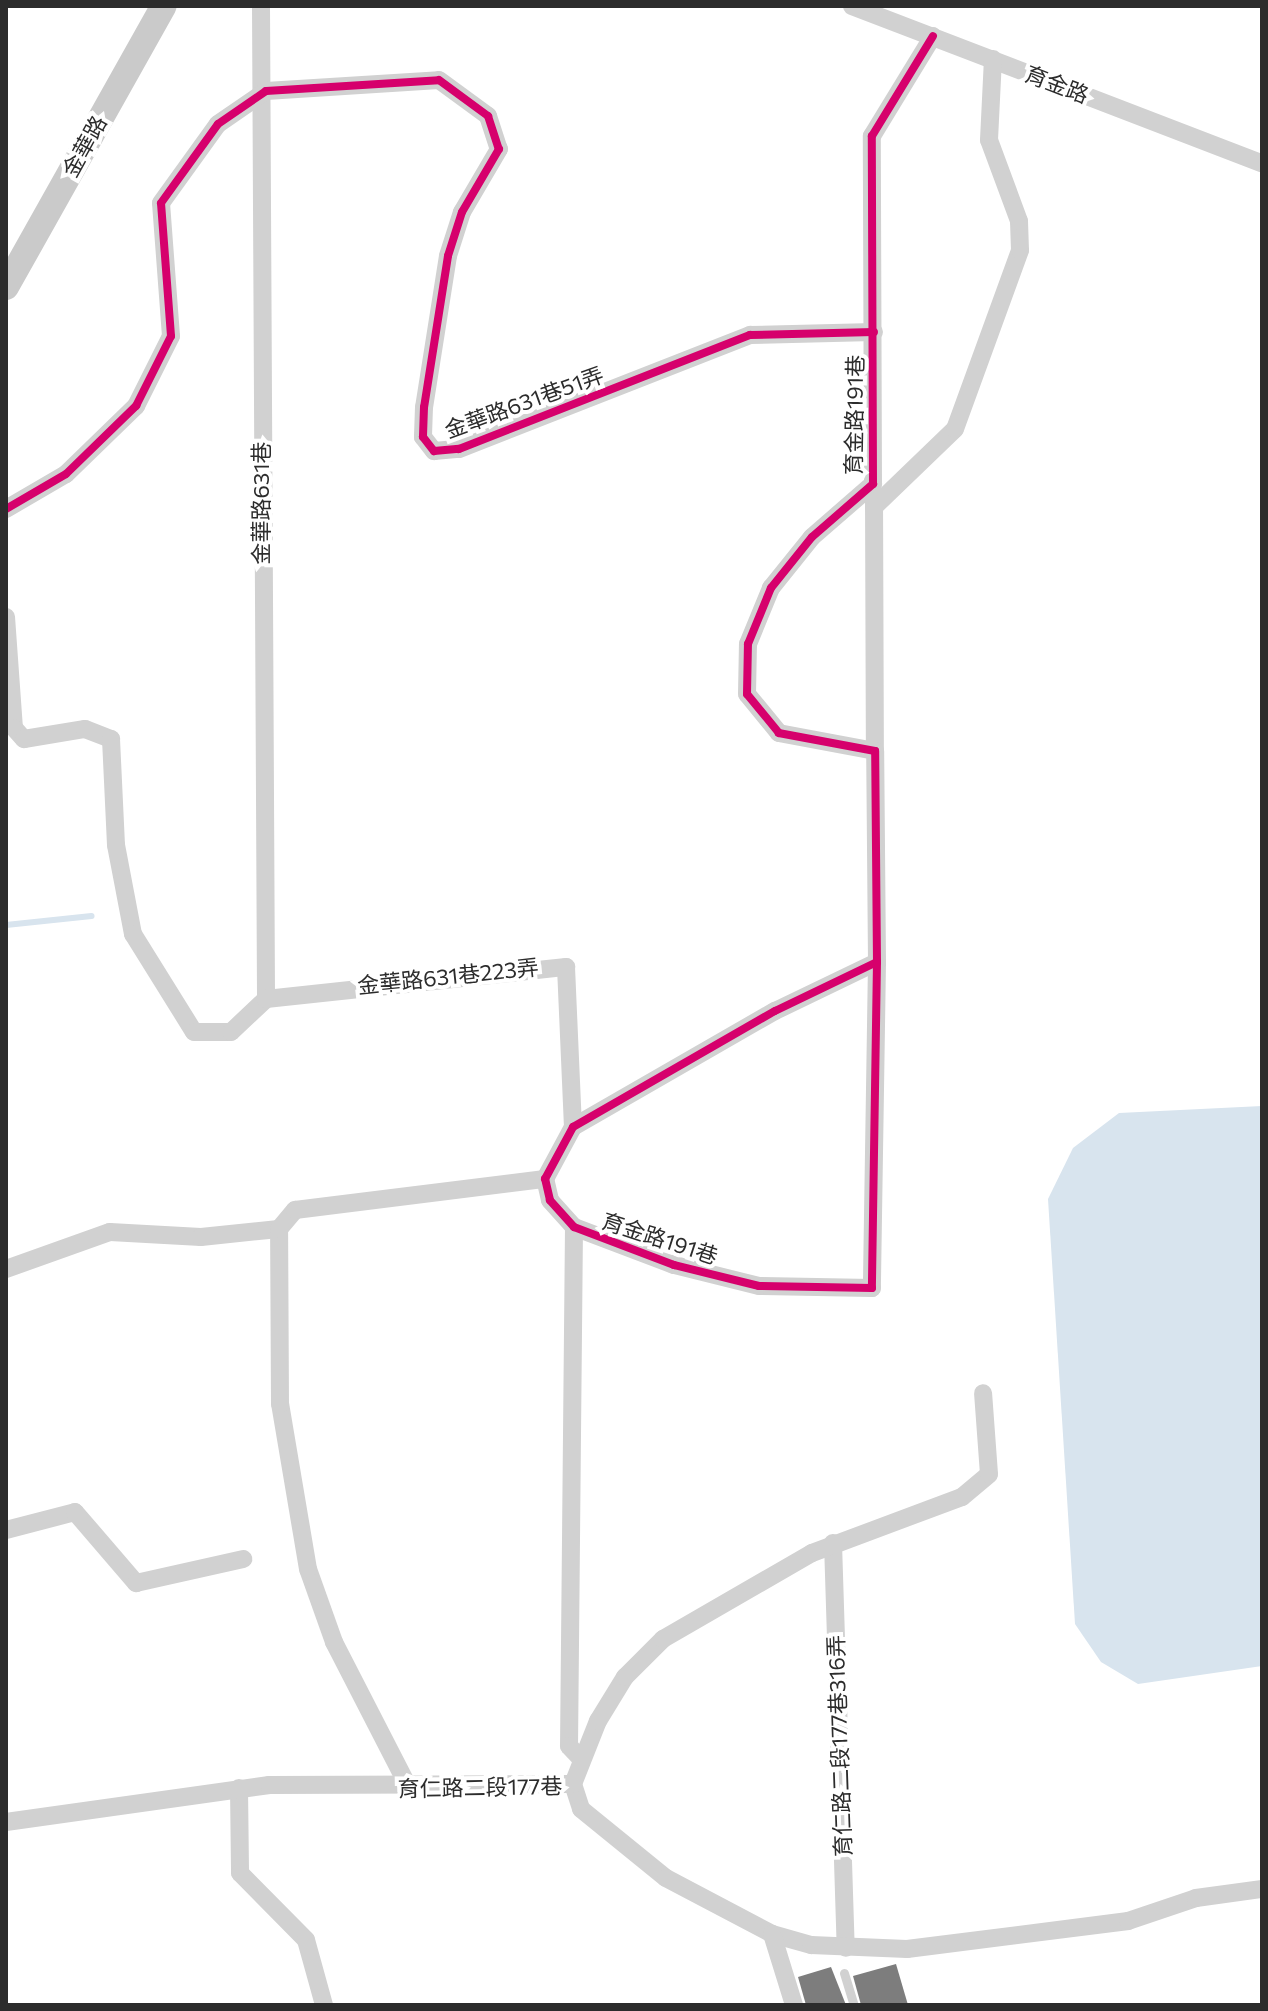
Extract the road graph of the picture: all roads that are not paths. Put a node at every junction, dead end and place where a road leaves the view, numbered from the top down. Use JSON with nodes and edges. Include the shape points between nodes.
{"nodes":[{"id":1,"x":164,"y":6,"type":"edge"},
{"id":2,"x":261,"y":6,"type":"edge"},
{"id":3,"x":852,"y":6,"type":"edge"},
{"id":4,"x":879,"y":12,"type":"edge"},
{"id":5,"x":933,"y":36,"type":"junction"},
{"id":6,"x":993,"y":59,"type":"junction"},
{"id":7,"x":266,"y":91,"type":"junction"},
{"id":8,"x":1262,"y":163,"type":"edge"},
{"id":9,"x":6,"y":287,"type":"edge"},
{"id":10,"x":874,"y":332,"type":"junction"},
{"id":11,"x":873,"y":484,"type":"junction"},
{"id":12,"x":874,"y":507,"type":"junction"},
{"id":13,"x":6,"y":509,"type":"edge"},
{"id":14,"x":6,"y":617,"type":"edge"},
{"id":15,"x":875,"y":751,"type":"junction"},
{"id":16,"x":877,"y":962,"type":"junction"},
{"id":17,"x":266,"y":999,"type":"junction"},
{"id":18,"x":573,"y":1127,"type":"junction"},
{"id":19,"x":545,"y":1179,"type":"junction"},
{"id":20,"x":574,"y":1227,"type":"junction"},
{"id":21,"x":279,"y":1229,"type":"junction"},
{"id":22,"x":6,"y":1269,"type":"edge"},
{"id":23,"x":983,"y":1393,"type":"dead end"},
{"id":24,"x":6,"y":1530,"type":"edge"},
{"id":25,"x":833,"y":1543,"type":"junction"},
{"id":26,"x":243,"y":1559,"type":"dead end"},
{"id":27,"x":581,"y":1759,"type":"junction"},
{"id":28,"x":573,"y":1784,"type":"junction"},
{"id":29,"x":239,"y":1788,"type":"junction"},
{"id":30,"x":410,"y":1790,"type":"junction"},
{"id":31,"x":6,"y":1822,"type":"edge"},
{"id":32,"x":1262,"y":1889,"type":"edge"},
{"id":33,"x":772,"y":1934,"type":"junction"},
{"id":34,"x":846,"y":1948,"type":"junction"},
{"id":35,"x":844,"y":1973,"type":"dead end"},
{"id":36,"x":324,"y":2005,"type":"edge"},
{"id":37,"x":794,"y":2005,"type":"edge"},
{"id":38,"x":854,"y":2005,"type":"edge"}],
"edges":[{"from":1,"to":9,"type":"street","name":"金華路"},
{"from":2,"to":7,"type":"street","name":"金華路631巷"},
{"from":3,"to":4,"type":"street","name":"育金路"},
{"from":4,"to":5,"type":"street","name":"育金路"},
{"from":5,"to":6,"type":"street","name":"育金路"},
{"from":5,"to":10,"type":"street","name":"育金路191巷","via":[[872,136]]},
{"from":6,"to":8,"type":"street","name":"育金路"},
{"from":6,"to":12,"type":"street","via":[[989,140],[1019,221],[1020,250],[955,429]]},
{"from":7,"to":10,"type":"street","name":"金華路631巷51弄","via":[[439,80],[488,116],[499,149],[462,212],[448,256],[424,407],[423,437],[434,451],[459,449],[750,335]]},
{"from":7,"to":13,"type":"street","via":[[218,124],[161,203],[171,336],[136,406],[66,474]]},
{"from":7,"to":17,"type":"street","name":"金華路631巷","via":[[260,814]]},
{"from":10,"to":11,"type":"street","name":"育金路191巷"},
{"from":11,"to":12,"type":"street"},
{"from":11,"to":15,"type":"street","name":"育金路191巷","via":[[812,537],[771,588],[748,644],[746,676],[752,703],[779,733]]},
{"from":12,"to":15,"type":"street"},
{"from":14,"to":17,"type":"street","via":[[14,728],[24,739],[85,729],[111,739],[116,845],[133,934],[194,1032],[231,1032]]},
{"from":15,"to":16,"type":"street","name":"育金路191巷"},
{"from":16,"to":18,"type":"street","via":[[775,1011]]},
{"from":16,"to":20,"type":"street","name":"育金路191巷","via":[[872,1288],[759,1286],[674,1265]]},
{"from":17,"to":18,"type":"street","name":"金華路631巷223弄","via":[[566,967]]},
{"from":18,"to":19,"type":"street"},
{"from":19,"to":20,"type":"street","name":"育金路191巷","via":[[550,1200]]},
{"from":19,"to":21,"type":"street","via":[[295,1210]]},
{"from":20,"to":27,"type":"street","via":[[569,1746]]},
{"from":21,"to":22,"type":"street","via":[[201,1237],[110,1232]]},
{"from":21,"to":30,"type":"street","via":[[280,1404],[308,1569],[334,1642]]},
{"from":23,"to":25,"type":"street","name":"育仁路二段177巷","via":[[989,1474],[962,1497]]},
{"from":24,"to":26,"type":"street","via":[[75,1512],[136,1583]]},
{"from":25,"to":27,"type":"street","name":"育仁路二段177巷","via":[[722,1599],[663,1639],[625,1677]]},
{"from":25,"to":34,"type":"street","name":"育仁路二段177巷316弄"},
{"from":27,"to":28,"type":"street","name":"育仁路二段177巷"},
{"from":28,"to":30,"type":"street","name":"育仁路二段177巷"},
{"from":28,"to":33,"type":"street","via":[[581,1809],[666,1878]]},
{"from":29,"to":30,"type":"street","name":"育仁路二段177巷"},
{"from":29,"to":31,"type":"street","name":"育仁路二段177巷"},
{"from":29,"to":36,"type":"street","via":[[240,1873],[306,1940]]},
{"from":32,"to":34,"type":"street","via":[[1196,1898],[1128,1921],[907,1949]]},
{"from":33,"to":34,"type":"street"},
{"from":33,"to":37,"type":"street"},
{"from":35,"to":38,"type":"lane"}]}
